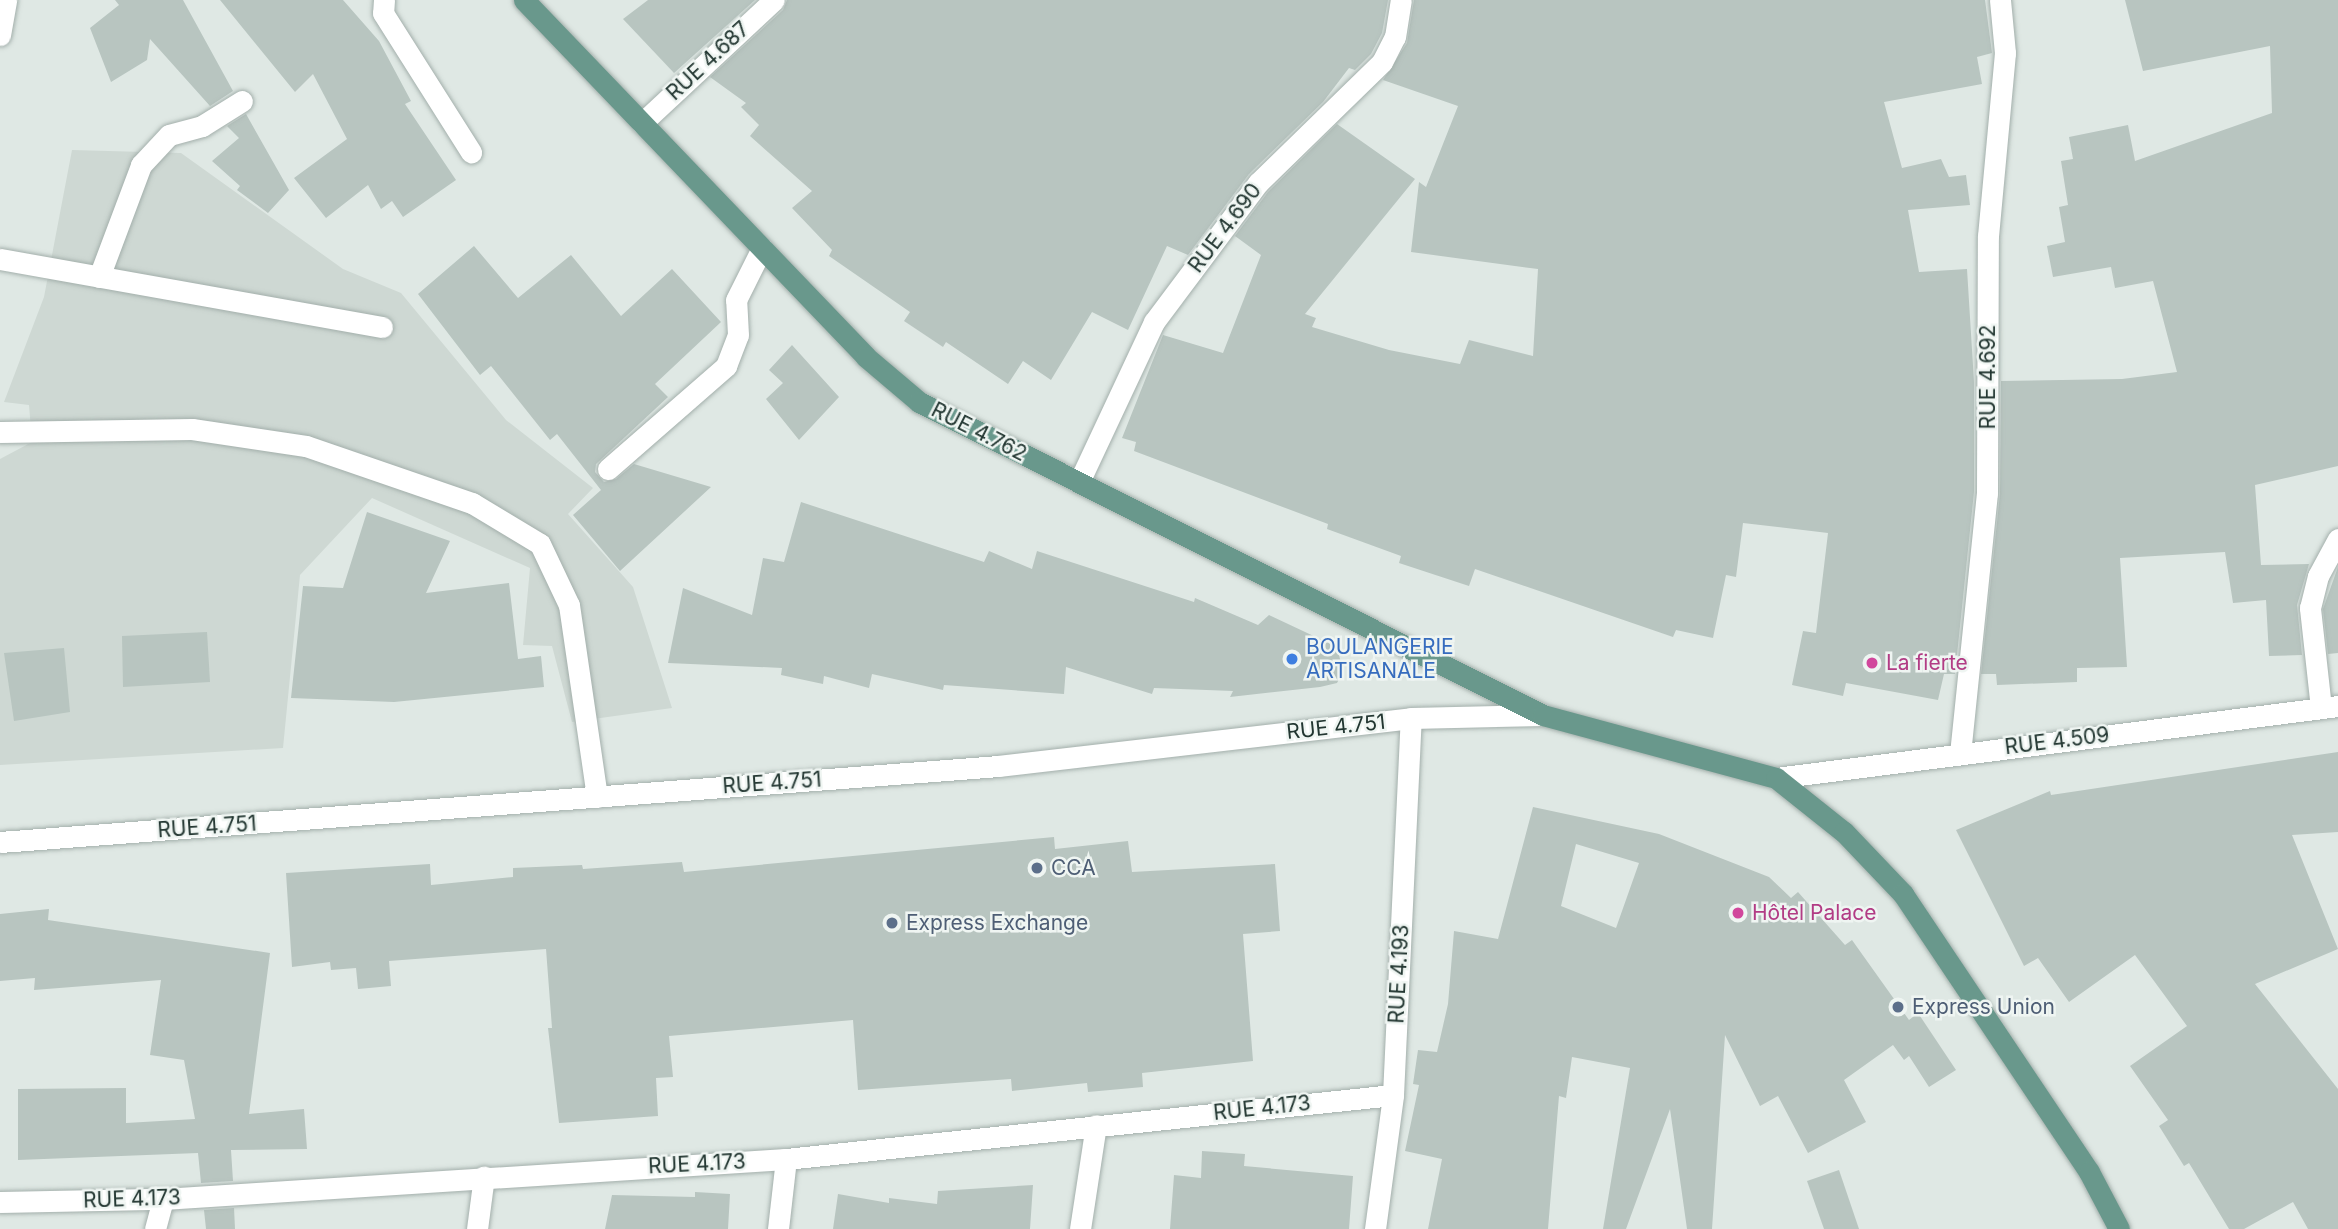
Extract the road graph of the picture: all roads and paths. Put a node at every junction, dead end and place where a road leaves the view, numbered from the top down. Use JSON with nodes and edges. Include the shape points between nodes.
{"nodes":[{"id":1,"x":6,"y":0,"type":"edge"},
{"id":2,"x":384,"y":0,"type":"edge"},
{"id":3,"x":524,"y":0,"type":"edge"},
{"id":4,"x":774,"y":0,"type":"edge"},
{"id":5,"x":1401,"y":0,"type":"edge"},
{"id":6,"x":2000,"y":0,"type":"edge"},
{"id":7,"x":0,"y":35,"type":"edge"},
{"id":8,"x":242,"y":101,"type":"dead end"},
{"id":9,"x":642,"y":123,"type":"junction"},
{"id":10,"x":471,"y":152,"type":"dead end"},
{"id":11,"x":762,"y":248,"type":"junction"},
{"id":12,"x":0,"y":259,"type":"edge"},
{"id":13,"x":99,"y":276,"type":"junction"},
{"id":14,"x":382,"y":327,"type":"dead end"},
{"id":15,"x":0,"y":432,"type":"edge"},
{"id":16,"x":607,"y":469,"type":"dead end"},
{"id":17,"x":1079,"y":482,"type":"junction"},
{"id":18,"x":2338,"y":539,"type":"edge"},
{"id":19,"x":2329,"y":707,"type":"edge"},
{"id":20,"x":1543,"y":715,"type":"junction"},
{"id":21,"x":1411,"y":718,"type":"junction"},
{"id":22,"x":1960,"y":754,"type":"junction"},
{"id":23,"x":1776,"y":778,"type":"junction"},
{"id":24,"x":597,"y":797,"type":"junction"},
{"id":25,"x":0,"y":842,"type":"edge"},
{"id":26,"x":1392,"y":1095,"type":"junction"},
{"id":27,"x":1096,"y":1125,"type":"junction"},
{"id":28,"x":786,"y":1159,"type":"junction"},
{"id":29,"x":484,"y":1177,"type":"junction"},
{"id":30,"x":163,"y":1199,"type":"junction"},
{"id":31,"x":0,"y":1202,"type":"edge"},
{"id":32,"x":155,"y":1229,"type":"edge"},
{"id":33,"x":477,"y":1229,"type":"edge"},
{"id":34,"x":778,"y":1229,"type":"edge"},
{"id":35,"x":1080,"y":1229,"type":"edge"},
{"id":36,"x":1375,"y":1229,"type":"edge"},
{"id":37,"x":2119,"y":1229,"type":"edge"}],
"edges":[{"from":1,"to":7,"type":"street"},
{"from":2,"to":10,"type":"street","via":[[383,13]]},
{"from":3,"to":9,"type":"main road","name":"RUE 4.762"},
{"from":4,"to":9,"type":"street","name":"RUE 4.687"},
{"from":5,"to":17,"type":"street","name":"RUE 4.690","via":[[1395,37],[1382,62],[1258,183],[1154,322]]},
{"from":6,"to":22,"type":"street","name":"RUE 4.692","via":[[2005,53],[1988,236],[1987,494]]},
{"from":8,"to":13,"type":"street","via":[[202,127],[169,135],[141,165]]},
{"from":9,"to":11,"type":"main road","name":"RUE 4.762"},
{"from":11,"to":16,"type":"street","via":[[736,300],[738,335],[726,366]]},
{"from":11,"to":17,"type":"main road","name":"RUE 4.762","via":[[866,357],[919,402]]},
{"from":12,"to":13,"type":"street"},
{"from":13,"to":14,"type":"street"},
{"from":15,"to":24,"type":"street","via":[[192,429],[306,446],[472,503],[529,537],[540,544],[569,605]]},
{"from":17,"to":20,"type":"main road","name":"RUE 4.762"},
{"from":18,"to":19,"type":"street","via":[[2318,576],[2310,608]]},
{"from":19,"to":22,"type":"street","name":"RUE 4.509"},
{"from":20,"to":21,"type":"street","name":"RUE 4.751"},
{"from":20,"to":23,"type":"main road","name":"RUE 4.762"},
{"from":21,"to":24,"type":"street","name":"RUE 4.751","via":[[998,766]]},
{"from":21,"to":26,"type":"street","name":"RUE 4.193"},
{"from":22,"to":23,"type":"street","name":"RUE 4.509"},
{"from":23,"to":37,"type":"main road","via":[[1844,832],[1903,894],[2089,1172]]},
{"from":24,"to":25,"type":"street","name":"RUE 4.751"},
{"from":26,"to":27,"type":"street","name":"RUE 4.173"},
{"from":26,"to":36,"type":"street","name":"RUE 4.193"},
{"from":27,"to":28,"type":"street","name":"RUE 4.173"},
{"from":27,"to":35,"type":"street"},
{"from":28,"to":29,"type":"street","name":"RUE 4.173"},
{"from":28,"to":34,"type":"street"},
{"from":29,"to":30,"type":"street","name":"RUE 4.173"},
{"from":29,"to":33,"type":"street"},
{"from":30,"to":31,"type":"street","name":"RUE 4.173"},
{"from":30,"to":32,"type":"street"}]}
